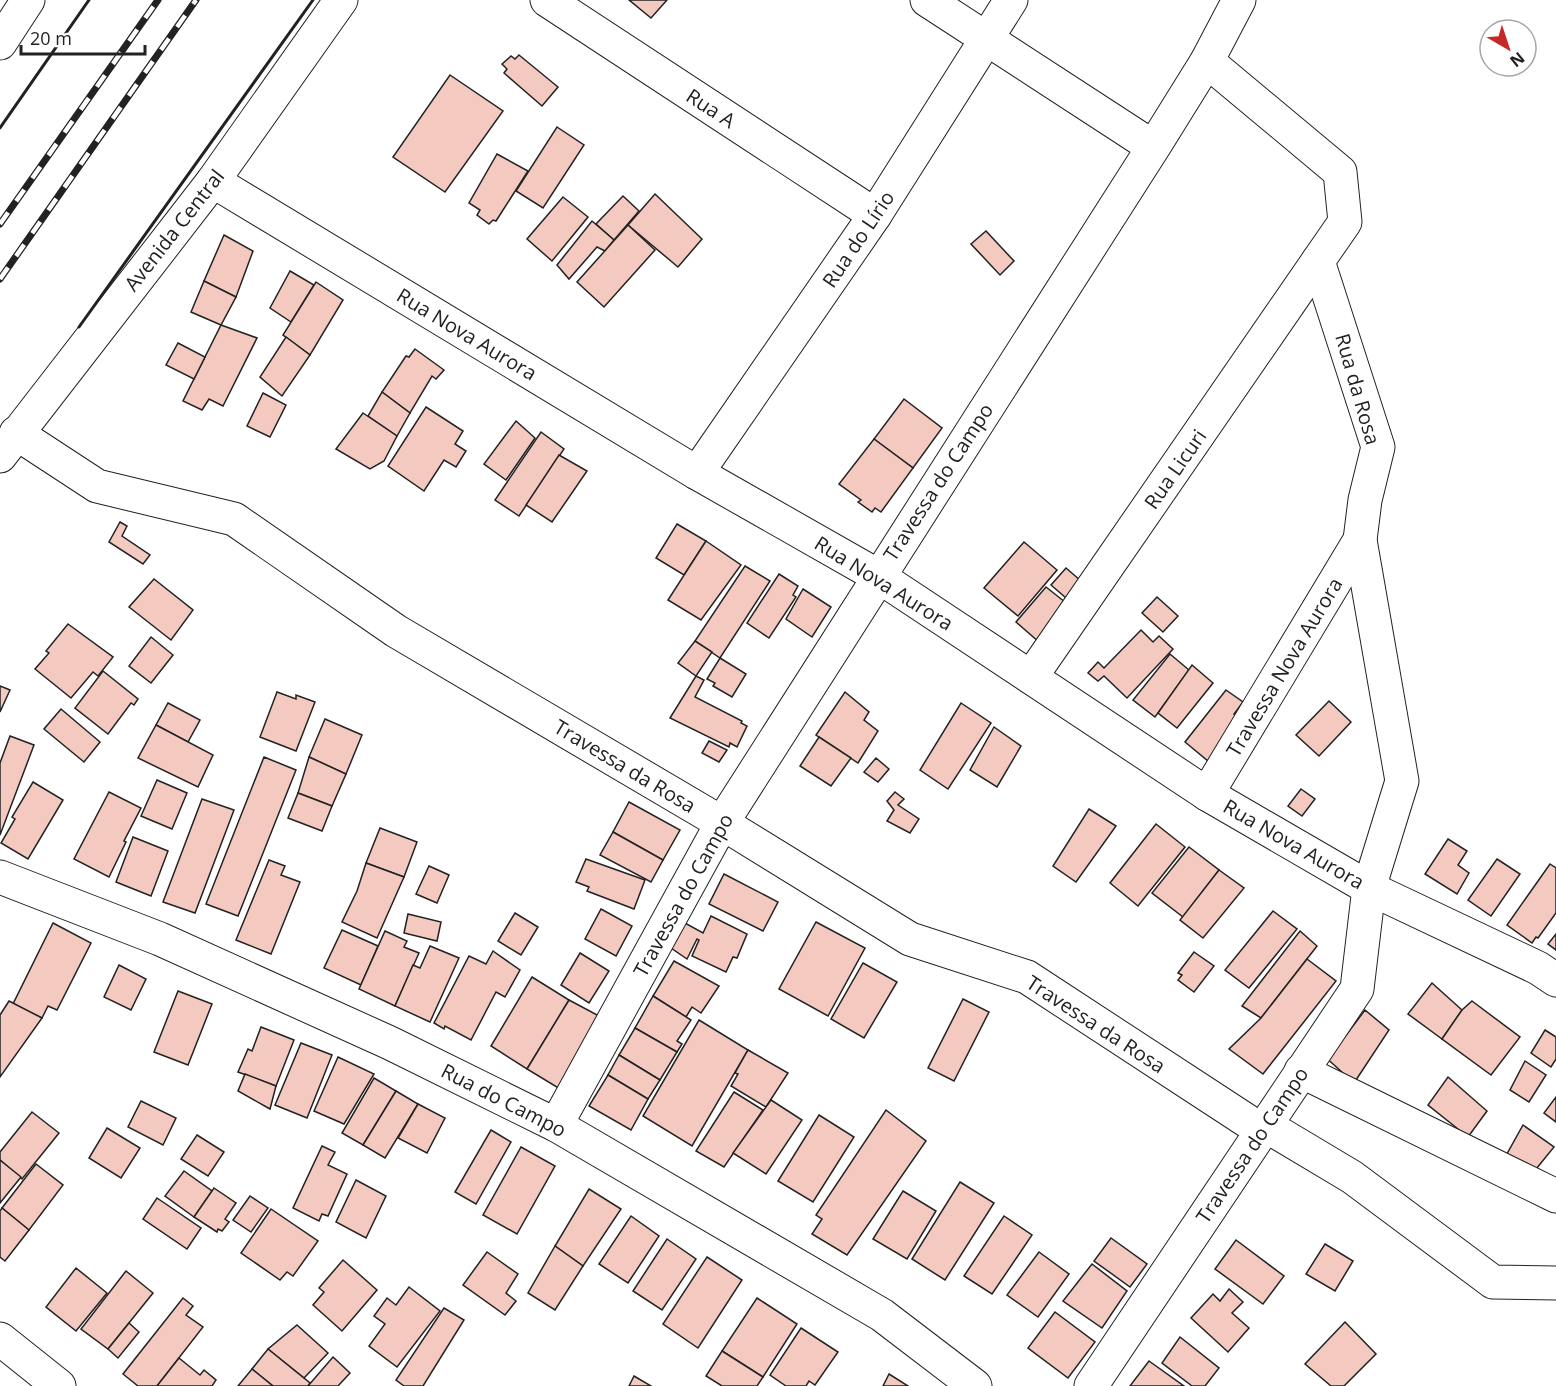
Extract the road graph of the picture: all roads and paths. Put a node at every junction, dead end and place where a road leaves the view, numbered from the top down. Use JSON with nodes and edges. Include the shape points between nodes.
{"nodes":[{"id":1,"x":28,"y":0,"type":"edge"},
{"id":2,"x":341,"y":0,"type":"edge"},
{"id":3,"x":547,"y":0,"type":"edge"},
{"id":4,"x":927,"y":0,"type":"edge"},
{"id":5,"x":1011,"y":0,"type":"edge"},
{"id":6,"x":1239,"y":0,"type":"edge"},
{"id":7,"x":988,"y":38,"type":"junction"},
{"id":8,"x":0,"y":44,"type":"edge"},
{"id":9,"x":1207,"y":60,"type":"junction"},
{"id":10,"x":1154,"y":147,"type":"junction"},
{"id":11,"x":213,"y":182,"type":"junction"},
{"id":12,"x":875,"y":215,"type":"junction"},
{"id":13,"x":1318,"y":261,"type":"junction"},
{"id":14,"x":8,"y":444,"type":"edge"},
{"id":15,"x":697,"y":472,"type":"junction"},
{"id":16,"x":1360,"y":540,"type":"junction"},
{"id":17,"x":878,"y":576,"type":"junction"},
{"id":18,"x":1031,"y":677,"type":"junction"},
{"id":19,"x":1207,"y":794,"type":"junction"},
{"id":20,"x":722,"y":823,"type":"junction"},
{"id":21,"x":0,"y":877,"type":"edge"},
{"id":22,"x":1369,"y":888,"type":"junction"},
{"id":23,"x":1556,"y":980,"type":"edge"},
{"id":24,"x":1300,"y":1071,"type":"junction"},
{"id":25,"x":556,"y":1125,"type":"junction"},
{"id":26,"x":1263,"y":1128,"type":"junction"},
{"id":27,"x":1556,"y":1196,"type":"edge"},
{"id":28,"x":1556,"y":1283,"type":"edge"},
{"id":29,"x":0,"y":1339,"type":"edge"},
{"id":30,"x":58,"y":1386,"type":"edge"},
{"id":31,"x":975,"y":1386,"type":"edge"},
{"id":32,"x":1091,"y":1386,"type":"edge"}],
"edges":[{"from":1,"to":8,"type":"street"},
{"from":2,"to":11,"type":"street","name":"Avenida Central"},
{"from":3,"to":12,"type":"street","name":"Rua A"},
{"from":4,"to":7,"type":"street"},
{"from":5,"to":7,"type":"street","name":"Rua do Lírio"},
{"from":6,"to":9,"type":"street","name":"Travessa do Campo"},
{"from":7,"to":10,"type":"street"},
{"from":7,"to":12,"type":"street","name":"Rua do Lírio"},
{"from":9,"to":10,"type":"street","name":"Travessa do Campo"},
{"from":9,"to":13,"type":"street","via":[[1340,172],[1345,222]]},
{"from":10,"to":17,"type":"street","name":"Travessa do Campo"},
{"from":11,"to":14,"type":"street","name":"Avenida Central"},
{"from":11,"to":15,"type":"street","name":"Rua Nova Aurora"},
{"from":12,"to":15,"type":"street","name":"Rua do Lírio"},
{"from":13,"to":16,"type":"street","name":"Rua da Rosa","via":[[1378,447]]},
{"from":13,"to":18,"type":"street","name":"Rua Licuri"},
{"from":14,"to":20,"type":"street","name":"Travessa da Rosa","via":[[97,486],[234,519],[396,631]]},
{"from":15,"to":17,"type":"street","name":"Rua Nova Aurora"},
{"from":16,"to":19,"type":"street","name":"Travessa Nova Aurora"},
{"from":16,"to":22,"type":"street","name":"Rua da Rosa","via":[[1402,781]]},
{"from":17,"to":18,"type":"street","name":"Rua Nova Aurora"},
{"from":17,"to":20,"type":"street","name":"Travessa do Campo"},
{"from":18,"to":19,"type":"street","name":"Rua Nova Aurora"},
{"from":19,"to":22,"type":"street","name":"Rua Nova Aurora"},
{"from":20,"to":25,"type":"street","name":"Travessa do Campo"},
{"from":20,"to":26,"type":"street","name":"Travessa da Rosa","via":[[910,939],[1027,977]]},
{"from":21,"to":25,"type":"street","name":"Rua do Campo","via":[[160,939],[390,1043]]},
{"from":22,"to":23,"type":"street","name":"Rua Nova Aurora"},
{"from":22,"to":24,"type":"street","name":"Travessa do Campo","via":[[1357,988]]},
{"from":24,"to":26,"type":"street","name":"Travessa do Campo"},
{"from":24,"to":27,"type":"street"},
{"from":25,"to":31,"type":"street","name":"Rua do Campo","via":[[882,1315]]},
{"from":26,"to":28,"type":"street","name":"Travessa da Rosa","via":[[1352,1177],[1493,1282]]},
{"from":26,"to":32,"type":"street","name":"Travessa do Campo"},
{"from":29,"to":30,"type":"street"}]}
